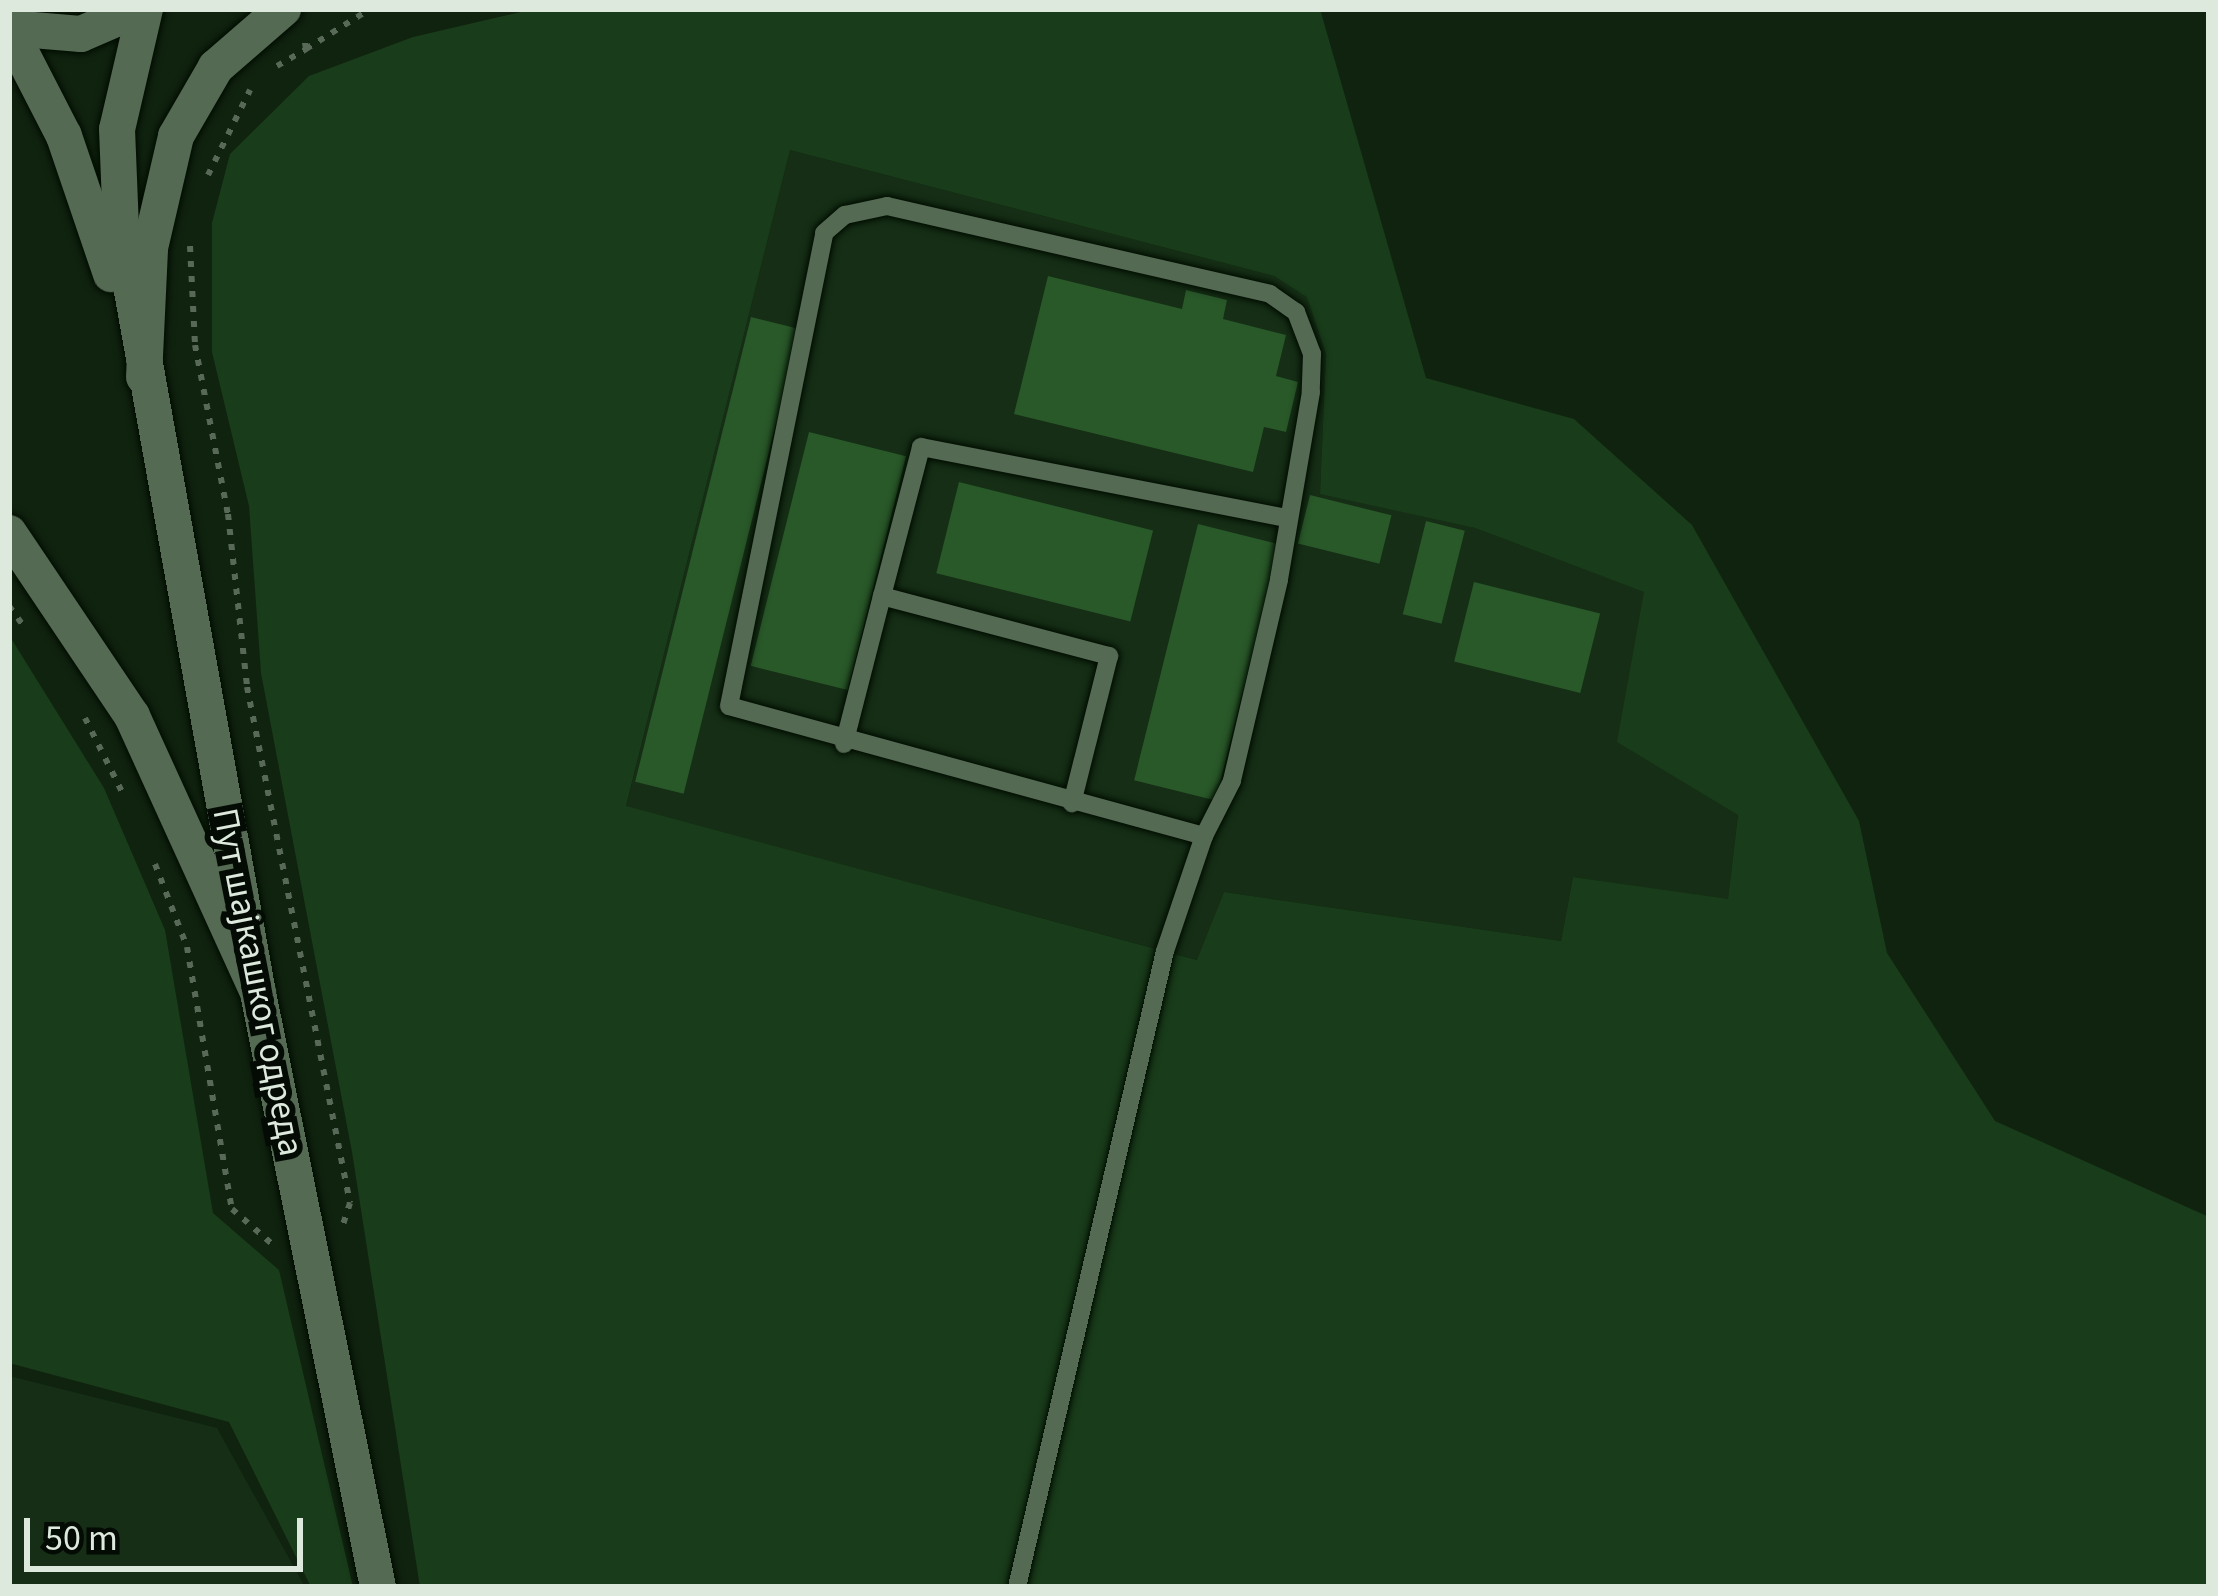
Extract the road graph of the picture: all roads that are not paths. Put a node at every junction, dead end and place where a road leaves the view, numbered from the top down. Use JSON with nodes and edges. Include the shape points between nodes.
{"nodes":[{"id":1,"x":142,"y":9,"type":"edge"},
{"id":2,"x":293,"y":19,"type":"edge"},
{"id":3,"x":9,"y":28,"type":"edge"},
{"id":4,"x":144,"y":377,"type":"junction"},
{"id":5,"x":1287,"y":518,"type":"junction"},
{"id":6,"x":9,"y":533,"type":"edge"},
{"id":7,"x":882,"y":596,"type":"junction"},
{"id":8,"x":844,"y":744,"type":"junction"},
{"id":9,"x":1072,"y":803,"type":"junction"},
{"id":10,"x":1204,"y":836,"type":"junction"},
{"id":11,"x":258,"y":994,"type":"junction"},
{"id":12,"x":378,"y":1587,"type":"edge"},
{"id":13,"x":1017,"y":1587,"type":"edge"}],
"edges":[{"from":1,"to":3,"type":"street","via":[[81,34]]},
{"from":1,"to":4,"type":"street","name":"Пут шајкашког одреда","via":[[115,158]]},
{"from":2,"to":4,"type":"street","via":[[217,68],[176,136],[150,248]]},
{"from":3,"to":4,"type":"street","name":"Пут шајкашког одреда","via":[[64,136]]},
{"from":4,"to":11,"type":"street","name":"Пут шајкашког одреда"},
{"from":5,"to":7,"type":"lane","via":[[921,447]]},
{"from":5,"to":8,"type":"lane","via":[[1312,354],[1296,312],[1270,294],[955,217],[886,206],[845,215],[824,232],[729,706]]},
{"from":5,"to":10,"type":"lane","via":[[1232,781]]},
{"from":6,"to":11,"type":"street","via":[[132,716]]},
{"from":7,"to":8,"type":"lane"},
{"from":7,"to":9,"type":"lane","via":[[1109,656]]},
{"from":8,"to":9,"type":"lane"},
{"from":9,"to":10,"type":"lane"},
{"from":10,"to":13,"type":"lane","via":[[1165,951]]},
{"from":11,"to":12,"type":"street","name":"Пут шајкашког одреда"}]}
